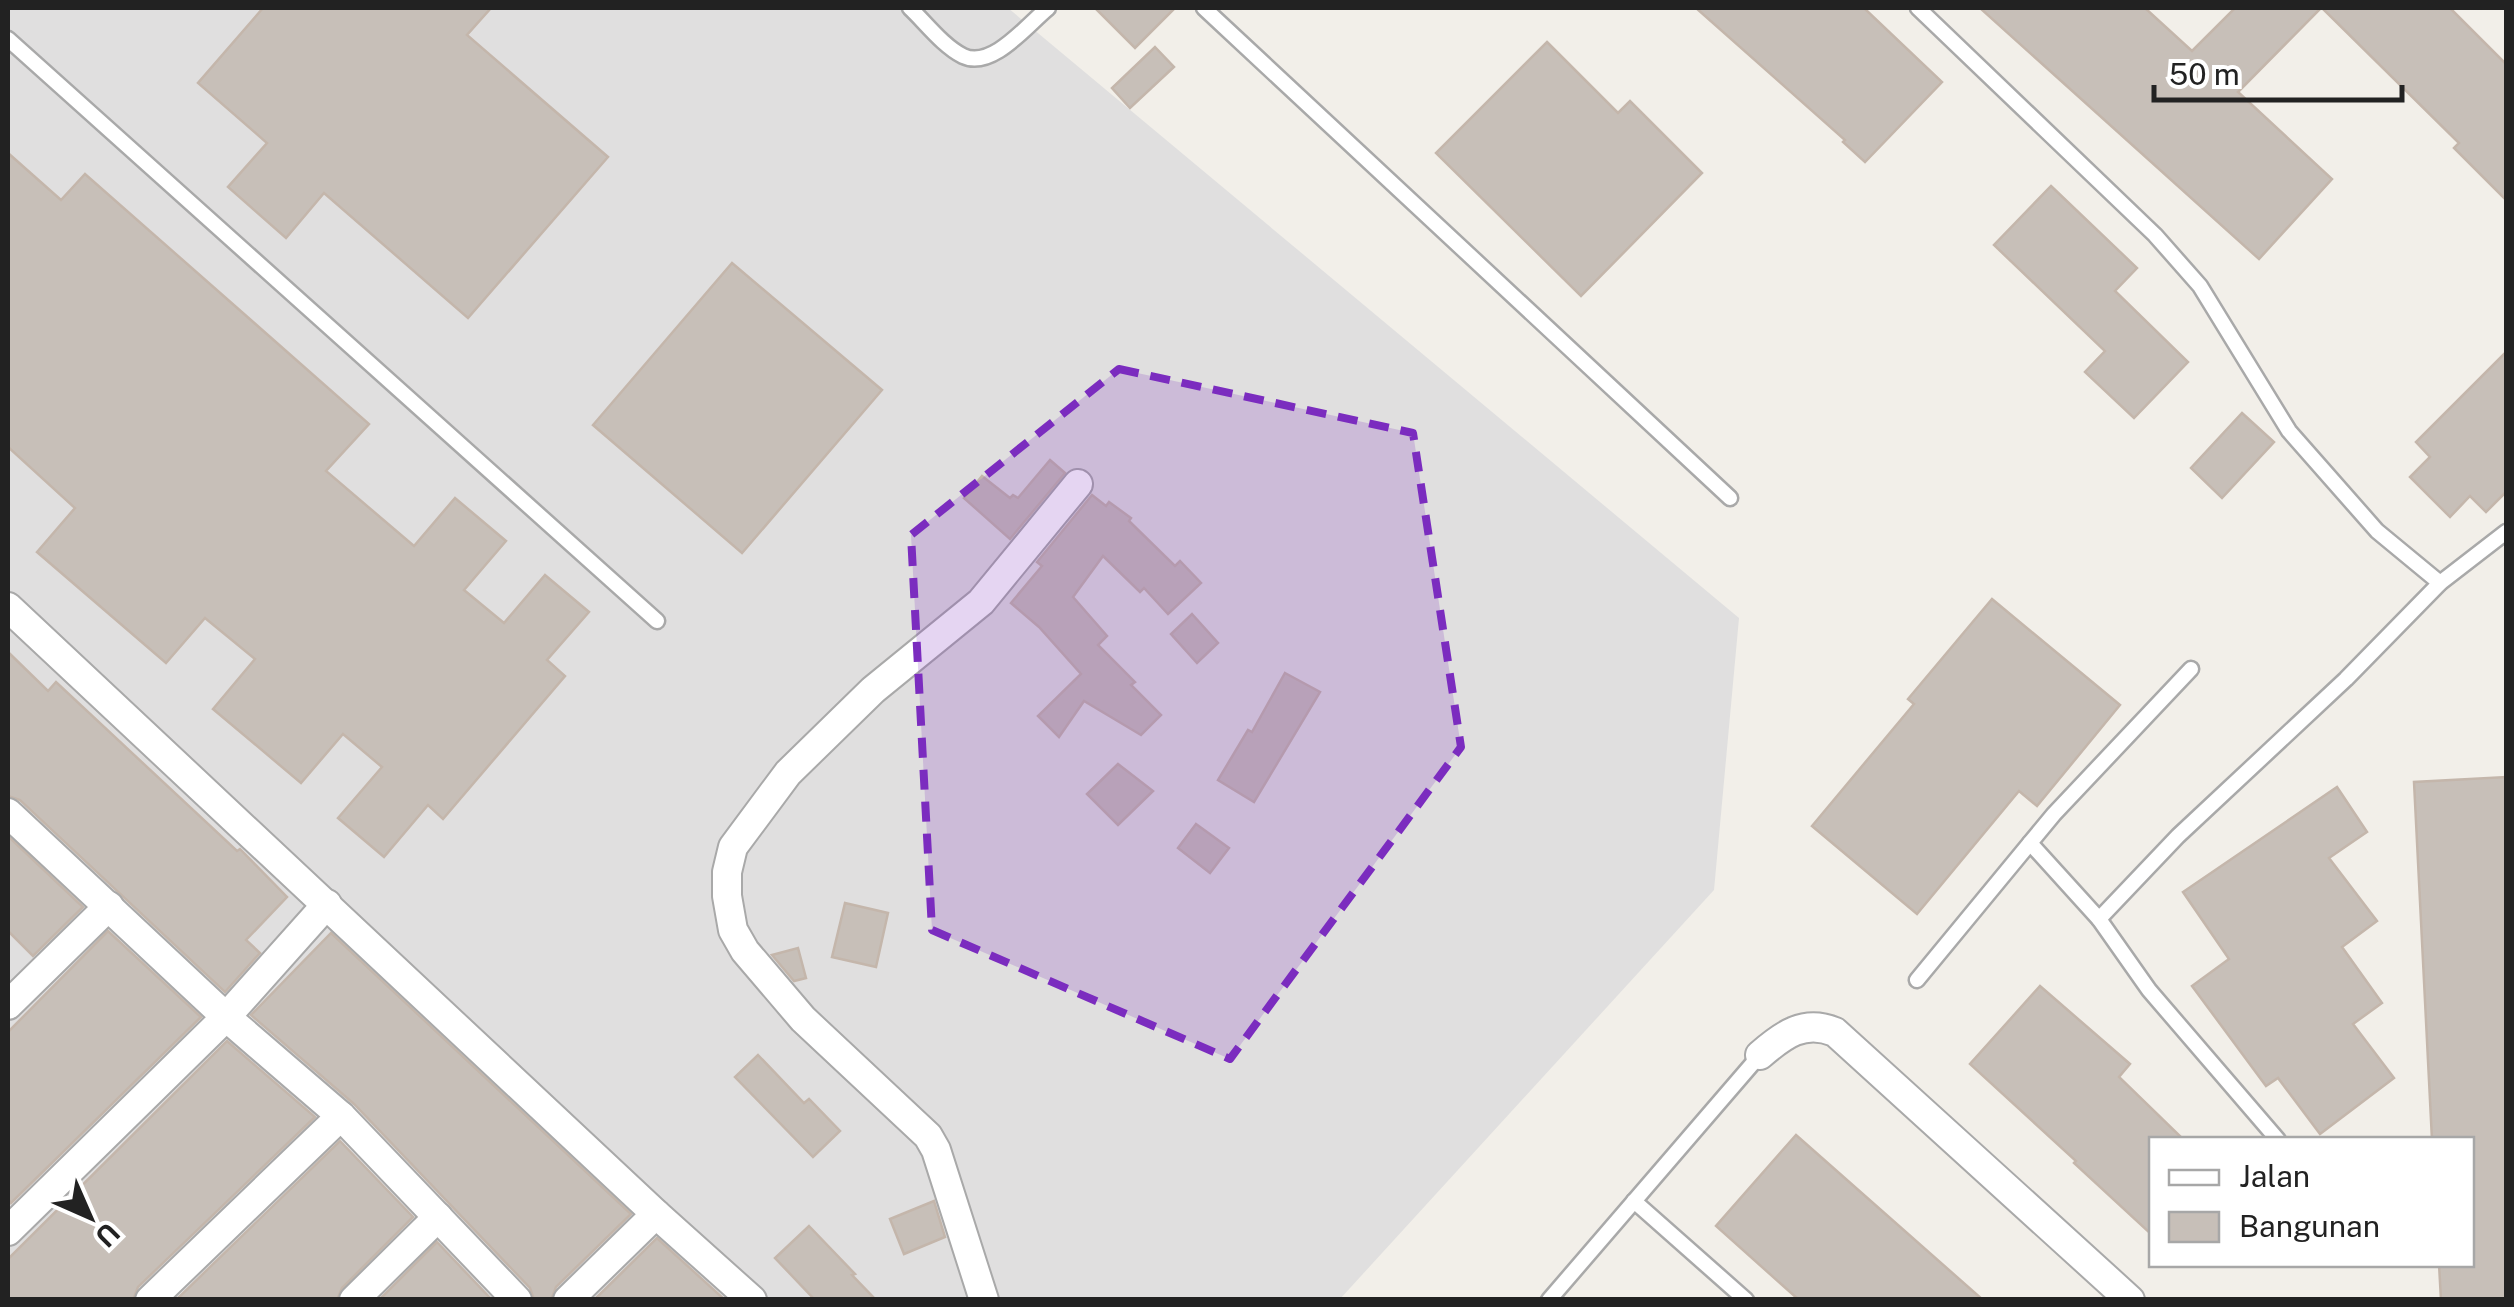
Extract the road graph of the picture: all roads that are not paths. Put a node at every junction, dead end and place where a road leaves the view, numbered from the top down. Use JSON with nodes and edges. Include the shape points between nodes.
{"nodes":[{"id":1,"x":910,"y":8,"type":"edge"},
{"id":2,"x":1048,"y":8,"type":"edge"},
{"id":3,"x":1204,"y":8,"type":"edge"},
{"id":4,"x":1918,"y":8,"type":"edge"},
{"id":5,"x":8,"y":38,"type":"edge"},
{"id":6,"x":1078,"y":484,"type":"dead end"},
{"id":7,"x":1730,"y":498,"type":"dead end"},
{"id":8,"x":2506,"y":532,"type":"edge"},
{"id":9,"x":2440,"y":583,"type":"junction"},
{"id":10,"x":8,"y":607,"type":"edge"},
{"id":11,"x":657,"y":621,"type":"dead end"},
{"id":12,"x":2192,"y":669,"type":"dead end"},
{"id":13,"x":8,"y":813,"type":"edge"},
{"id":14,"x":2030,"y":844,"type":"junction"},
{"id":15,"x":326,"y":904,"type":"junction"},
{"id":16,"x":109,"y":906,"type":"junction"},
{"id":17,"x":2098,"y":919,"type":"junction"},
{"id":18,"x":1917,"y":980,"type":"dead end"},
{"id":19,"x":8,"y":1005,"type":"edge"},
{"id":20,"x":226,"y":1017,"type":"junction"},
{"id":21,"x":1760,"y":1055,"type":"joint"},
{"id":22,"x":341,"y":1116,"type":"junction"},
{"id":23,"x":2275,"y":1137,"type":"edge"},
{"id":24,"x":1634,"y":1201,"type":"junction"},
{"id":25,"x":656,"y":1214,"type":"junction"},
{"id":26,"x":438,"y":1217,"type":"junction"},
{"id":27,"x":8,"y":1231,"type":"edge"},
{"id":28,"x":150,"y":1300,"type":"edge"},
{"id":29,"x":354,"y":1300,"type":"edge"},
{"id":30,"x":516,"y":1300,"type":"edge"},
{"id":31,"x":568,"y":1300,"type":"edge"},
{"id":32,"x":752,"y":1300,"type":"edge"},
{"id":33,"x":984,"y":1300,"type":"edge"},
{"id":34,"x":1549,"y":1300,"type":"edge"},
{"id":35,"x":1746,"y":1300,"type":"edge"},
{"id":36,"x":2130,"y":1300,"type":"edge"}],
"edges":[{"from":1,"to":2,"type":"lane","via":[[962,56],[976,59],[990,56]]},
{"from":3,"to":7,"type":"lane"},
{"from":4,"to":9,"type":"lane","via":[[2155,236],[2200,286],[2289,432],[2376,530]]},
{"from":5,"to":11,"type":"lane"},
{"from":6,"to":33,"type":"street","via":[[981,602],[873,690],[788,773],[739,838],[727,872],[726,896],[745,951],[803,1019],[928,1136]]},
{"from":8,"to":9,"type":"lane"},
{"from":9,"to":17,"type":"lane"},
{"from":10,"to":15,"type":"street"},
{"from":12,"to":14,"type":"lane"},
{"from":13,"to":16,"type":"street"},
{"from":14,"to":17,"type":"lane"},
{"from":14,"to":18,"type":"lane"},
{"from":15,"to":20,"type":"street"},
{"from":15,"to":25,"type":"street"},
{"from":16,"to":19,"type":"street"},
{"from":16,"to":20,"type":"street"},
{"from":17,"to":23,"type":"lane","via":[[2149,990]]},
{"from":20,"to":22,"type":"street"},
{"from":20,"to":27,"type":"street"},
{"from":21,"to":24,"type":"lane"},
{"from":21,"to":36,"type":"street","via":[[1805,1027],[1835,1032]]},
{"from":22,"to":26,"type":"street"},
{"from":22,"to":28,"type":"street"},
{"from":24,"to":34,"type":"lane"},
{"from":24,"to":35,"type":"lane"},
{"from":25,"to":31,"type":"street"},
{"from":25,"to":32,"type":"street"},
{"from":26,"to":29,"type":"street"},
{"from":26,"to":30,"type":"street"}]}
